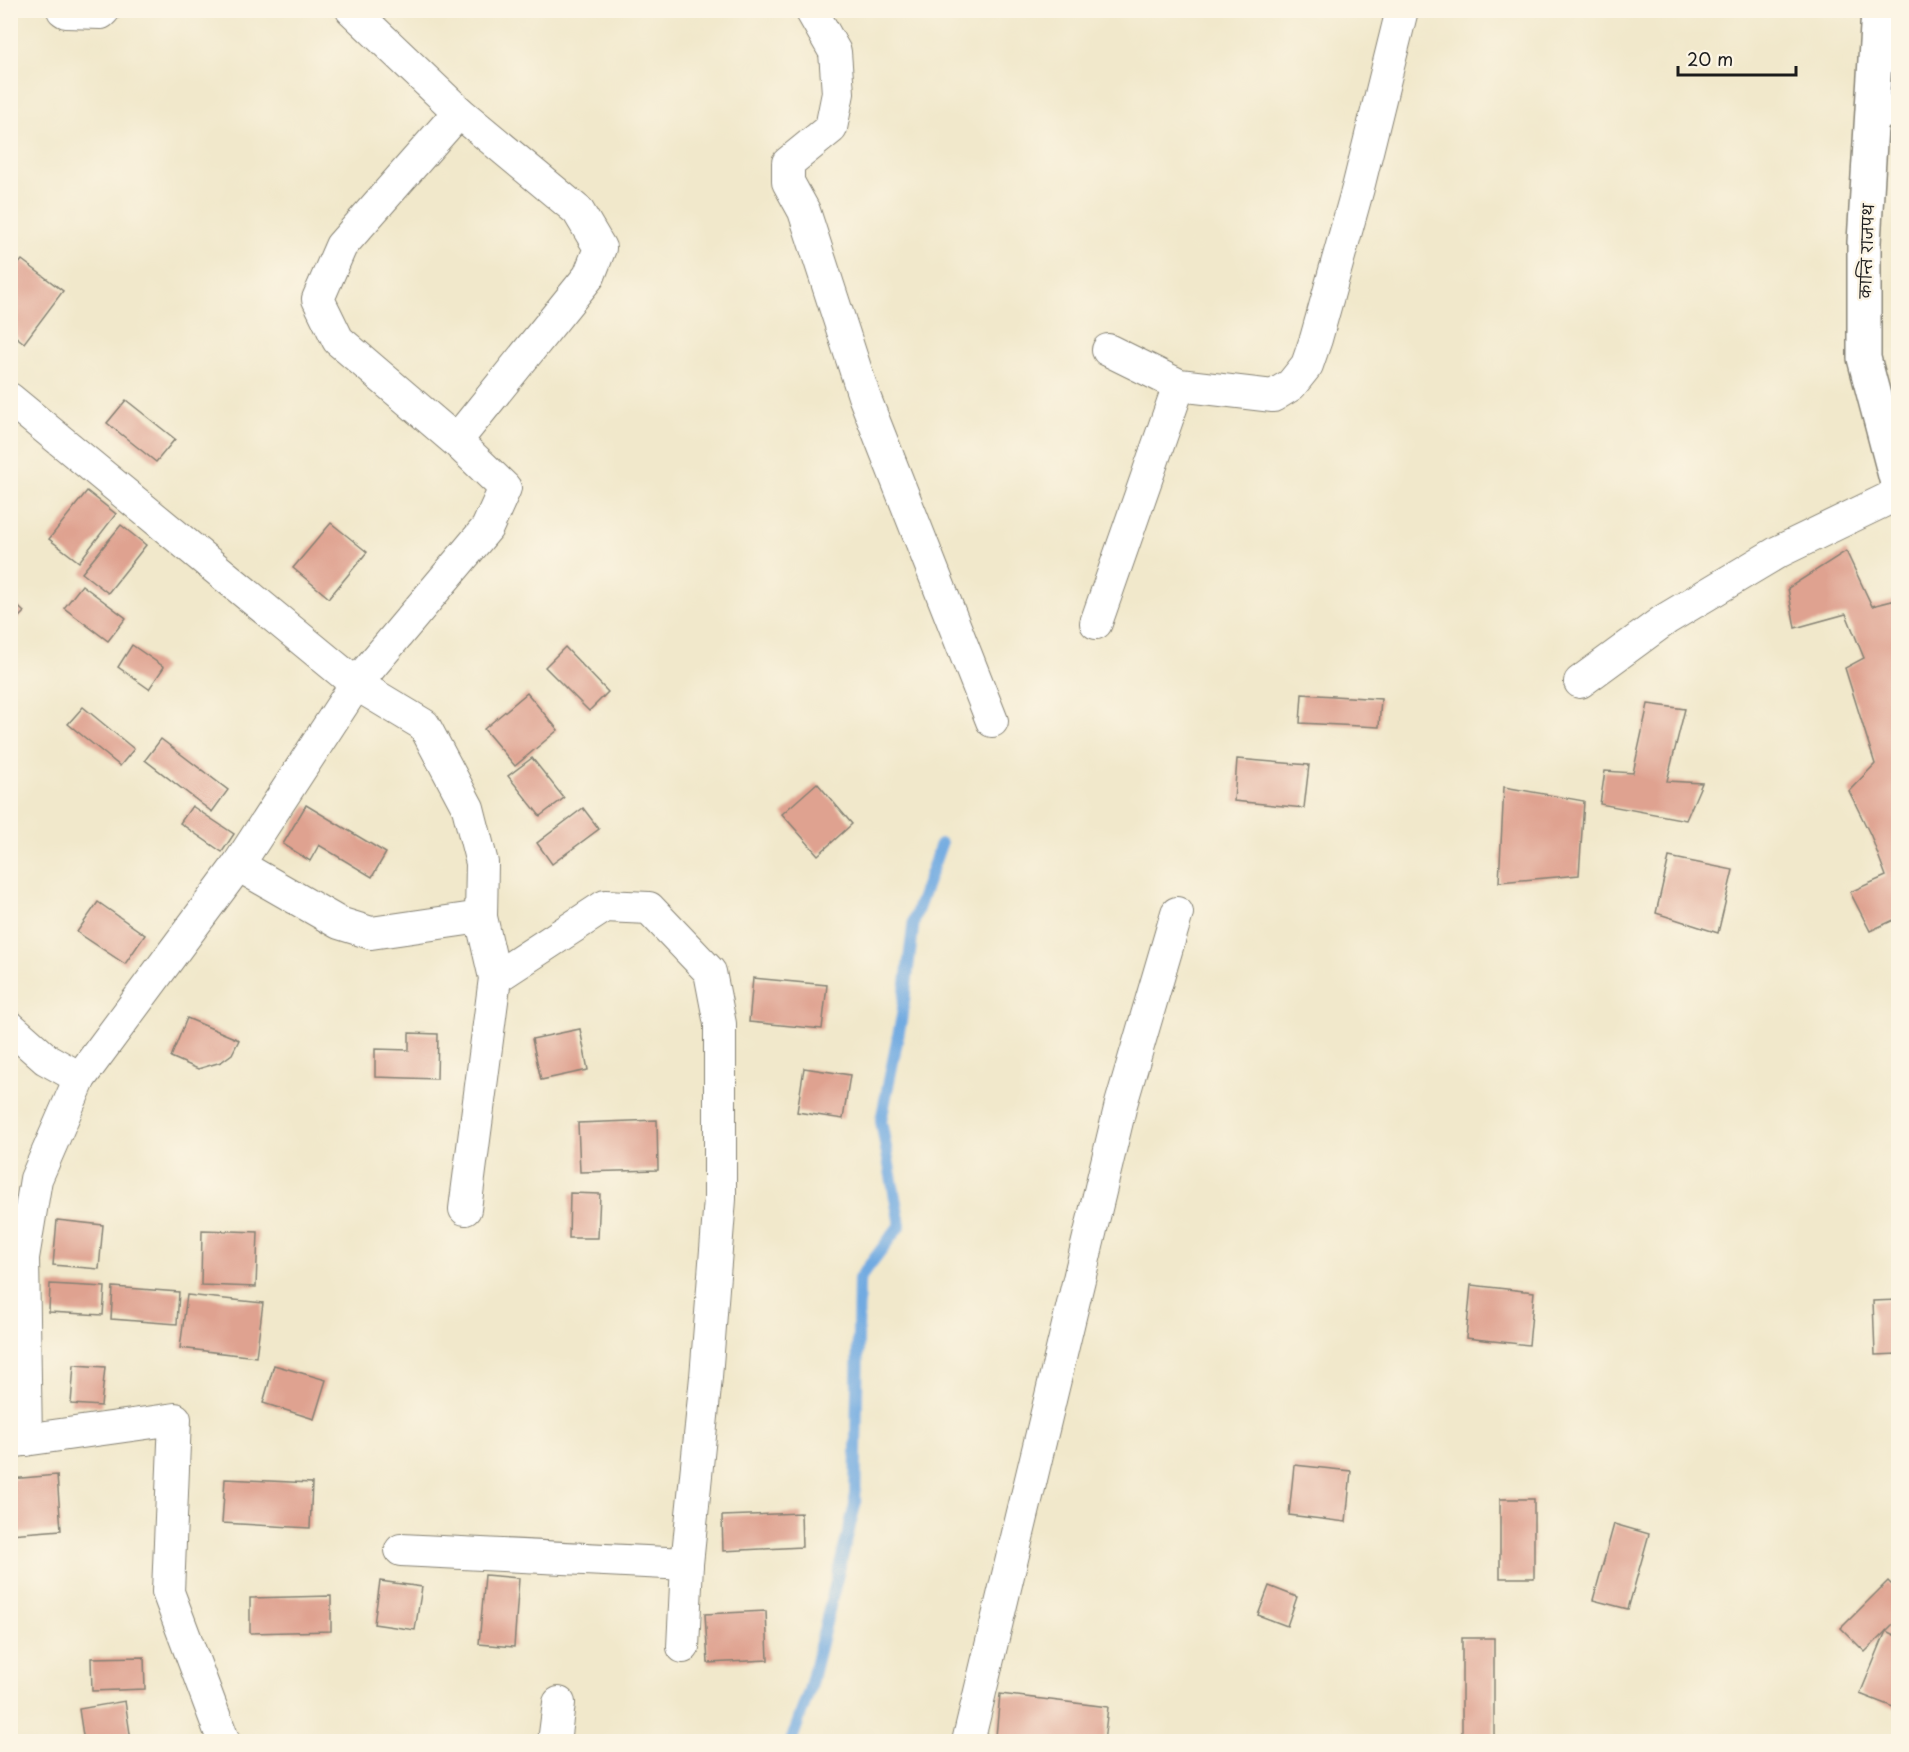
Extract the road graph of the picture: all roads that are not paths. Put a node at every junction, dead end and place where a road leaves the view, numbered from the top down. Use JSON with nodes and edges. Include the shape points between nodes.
{"nodes":[{"id":1,"x":63,"y":10,"type":"edge"},
{"id":2,"x":104,"y":10,"type":"edge"},
{"id":3,"x":352,"y":10,"type":"edge"},
{"id":4,"x":811,"y":10,"type":"edge"},
{"id":5,"x":1402,"y":10,"type":"edge"},
{"id":6,"x":1878,"y":10,"type":"edge"},
{"id":7,"x":459,"y":112,"type":"junction"},
{"id":8,"x":1886,"y":112,"type":"edge"},
{"id":9,"x":1108,"y":350,"type":"dead end"},
{"id":10,"x":1179,"y":385,"type":"junction"},
{"id":11,"x":16,"y":413,"type":"edge"},
{"id":12,"x":456,"y":441,"type":"junction"},
{"id":13,"x":1899,"y":487,"type":"edge"},
{"id":14,"x":1899,"y":494,"type":"edge"},
{"id":15,"x":1096,"y":623,"type":"dead end"},
{"id":16,"x":1580,"y":682,"type":"dead end"},
{"id":17,"x":356,"y":684,"type":"junction"},
{"id":18,"x":992,"y":721,"type":"dead end"},
{"id":19,"x":238,"y":865,"type":"junction"},
{"id":20,"x":1177,"y":913,"type":"dead end"},
{"id":21,"x":481,"y":917,"type":"junction"},
{"id":22,"x":495,"y":978,"type":"junction"},
{"id":23,"x":10,"y":1027,"type":"edge"},
{"id":24,"x":80,"y":1078,"type":"junction"},
{"id":25,"x":465,"y":1209,"type":"dead end"},
{"id":26,"x":18,"y":1441,"type":"edge"},
{"id":27,"x":401,"y":1550,"type":"dead end"},
{"id":28,"x":687,"y":1564,"type":"junction"},
{"id":29,"x":683,"y":1647,"type":"dead end"},
{"id":30,"x":559,"y":1703,"type":"dead end"},
{"id":31,"x":224,"y":1742,"type":"edge"},
{"id":32,"x":554,"y":1742,"type":"edge"},
{"id":33,"x":968,"y":1742,"type":"edge"}],
"edges":[{"from":1,"to":2,"type":"street"},
{"from":3,"to":7,"type":"street"},
{"from":4,"to":18,"type":"street","via":[[835,52],[838,93],[831,128],[788,163],[788,182],[804,212],[864,396]]},
{"from":5,"to":10,"type":"street","via":[[1358,188],[1307,365],[1291,384],[1273,396]]},
{"from":6,"to":8,"type":"main road","name":"कान्ति राजपथ"},
{"from":7,"to":12,"type":"street","via":[[341,246],[318,299],[338,340]]},
{"from":7,"to":12,"type":"street","via":[[578,212],[600,248],[589,276]]},
{"from":8,"to":13,"type":"main road","name":"कान्ति राजपथ","via":[[1864,242],[1864,358]]},
{"from":9,"to":10,"type":"street"},
{"from":10,"to":15,"type":"street"},
{"from":11,"to":17,"type":"street"},
{"from":12,"to":17,"type":"street","via":[[505,488],[487,528]]},
{"from":14,"to":16,"type":"street","via":[[1778,552],[1666,619]]},
{"from":17,"to":19,"type":"street"},
{"from":17,"to":21,"type":"street","via":[[424,725],[468,808],[482,863]]},
{"from":19,"to":21,"type":"street","via":[[339,923],[371,933]]},
{"from":19,"to":24,"type":"street"},
{"from":20,"to":33,"type":"street","via":[[1121,1104]]},
{"from":21,"to":22,"type":"street"},
{"from":22,"to":25,"type":"street"},
{"from":22,"to":28,"type":"street","via":[[605,906],[649,908],[710,972],[720,1024],[720,1199]]},
{"from":23,"to":24,"type":"street","via":[[46,1059]]},
{"from":24,"to":26,"type":"street","via":[[36,1179],[23,1258]]},
{"from":26,"to":31,"type":"street","via":[[175,1419],[168,1592]]},
{"from":27,"to":28,"type":"street"},
{"from":28,"to":29,"type":"street"},
{"from":30,"to":32,"type":"street"}]}
